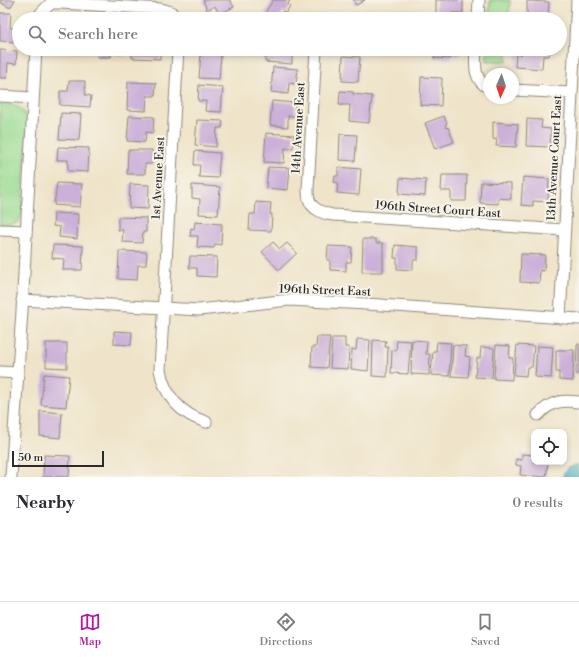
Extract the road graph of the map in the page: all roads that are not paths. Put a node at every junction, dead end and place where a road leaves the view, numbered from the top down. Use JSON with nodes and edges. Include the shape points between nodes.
{"nodes":[{"id":1,"x":479,"y":0,"type":"edge"},
{"id":2,"x":577,"y":0,"type":"edge"},
{"id":3,"x":41,"y":12,"type":"edge"},
{"id":4,"x":171,"y":12,"type":"edge"},
{"id":5,"x":478,"y":12,"type":"edge"},
{"id":6,"x":36,"y":56,"type":"edge"},
{"id":7,"x":178,"y":56,"type":"edge"},
{"id":8,"x":316,"y":56,"type":"edge"},
{"id":9,"x":476,"y":56,"type":"edge"},
{"id":10,"x":483,"y":83,"type":"edge"},
{"id":11,"x":519,"y":90,"type":"edge"},
{"id":12,"x":571,"y":93,"type":"junction"},
{"id":13,"x":0,"y":96,"type":"edge"},
{"id":14,"x":33,"y":98,"type":"junction"},
{"id":15,"x":313,"y":207,"type":"joint"},
{"id":16,"x":0,"y":230,"type":"edge"},
{"id":17,"x":564,"y":230,"type":"junction"},
{"id":18,"x":25,"y":231,"type":"junction"},
{"id":19,"x":22,"y":300,"type":"junction"},
{"id":20,"x":164,"y":308,"type":"junction"},
{"id":21,"x":560,"y":318,"type":"junction"},
{"id":22,"x":579,"y":319,"type":"edge"},
{"id":23,"x":0,"y":372,"type":"edge"},
{"id":24,"x":18,"y":373,"type":"junction"},
{"id":25,"x":579,"y":402,"type":"edge"},
{"id":26,"x":538,"y":414,"type":"dead end"},
{"id":27,"x":206,"y":422,"type":"dead end"},
{"id":28,"x":11,"y":477,"type":"edge"}],
"edges":[{"from":1,"to":5,"type":"street"},
{"from":2,"to":12,"type":"street","name":"13th Avenue Court East"},
{"from":3,"to":4,"type":"street","via":[[51,3],[61,2],[161,9]]},
{"from":6,"to":14,"type":"street"},
{"from":7,"to":20,"type":"street","name":"1st Avenue East"},
{"from":8,"to":15,"type":"street","name":"14th Avenue East","via":[[308,189],[308,200]]},
{"from":9,"to":10,"type":"street","via":[[478,78]]},
{"from":11,"to":12,"type":"street"},
{"from":12,"to":17,"type":"street","name":"13th Avenue Court East"},
{"from":13,"to":14,"type":"street"},
{"from":14,"to":18,"type":"street"},
{"from":15,"to":17,"type":"street","name":"196th Street Court East","via":[[325,214],[333,215]]},
{"from":16,"to":18,"type":"street"},
{"from":17,"to":21,"type":"street","name":"13th Avenue Court East"},
{"from":18,"to":19,"type":"street"},
{"from":19,"to":20,"type":"street","name":"196th Street East"},
{"from":19,"to":24,"type":"street"},
{"from":20,"to":21,"type":"street","name":"196th Street East","via":[[199,310],[289,300]]},
{"from":20,"to":27,"type":"street","name":"1st Avenue East","via":[[160,370],[164,387],[180,408]]},
{"from":21,"to":22,"type":"street","name":"196th Street East"},
{"from":23,"to":24,"type":"street"},
{"from":24,"to":28,"type":"street"},
{"from":25,"to":26,"type":"street","via":[[556,402],[546,406]]}]}
